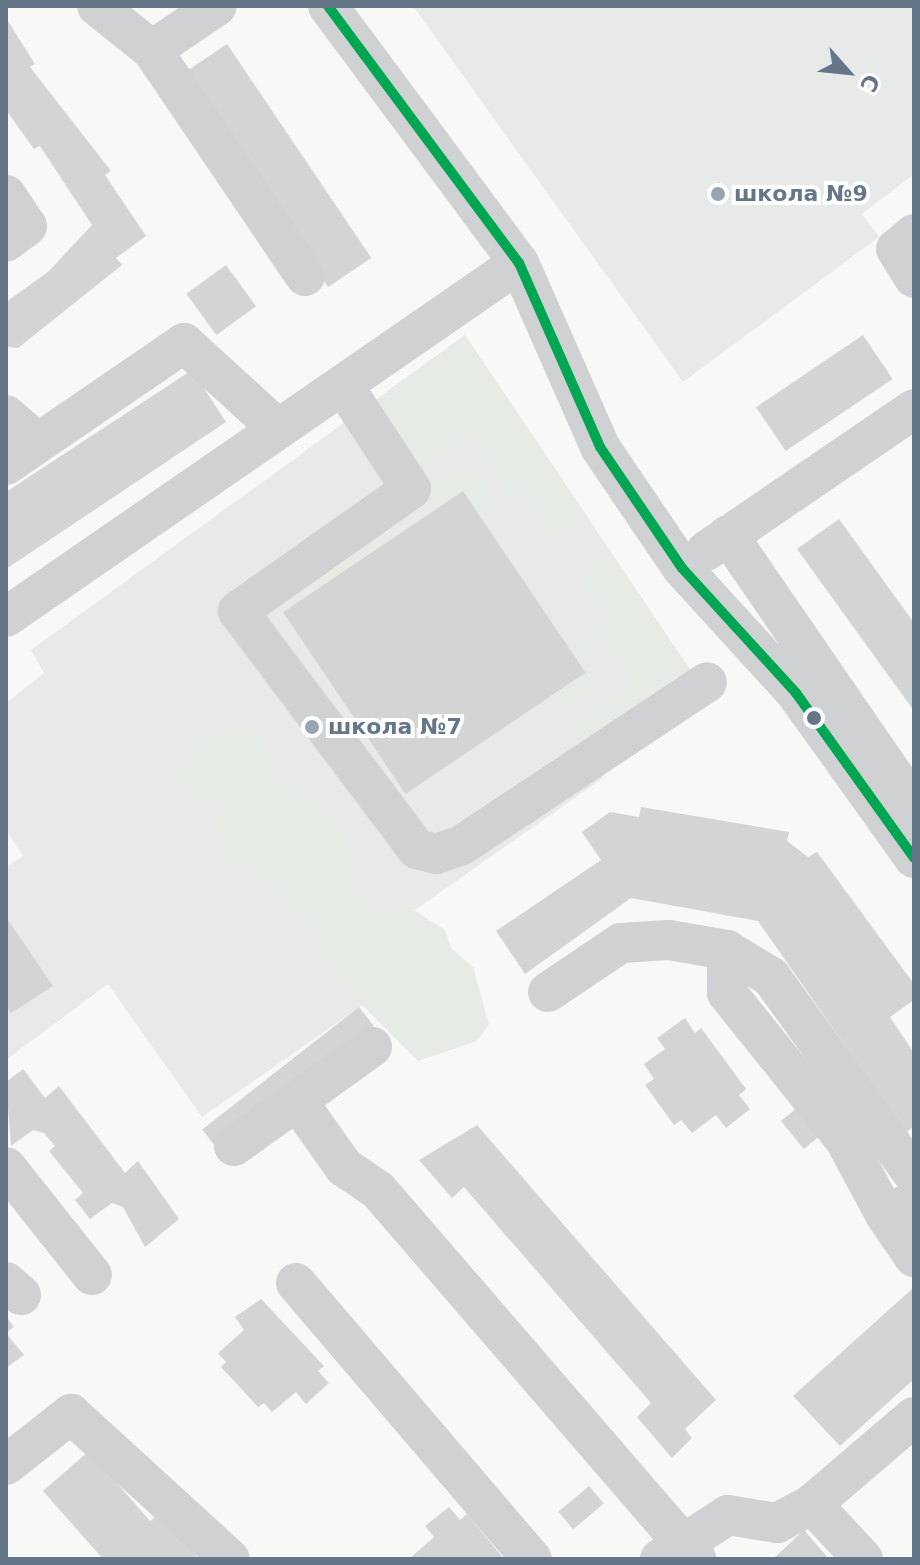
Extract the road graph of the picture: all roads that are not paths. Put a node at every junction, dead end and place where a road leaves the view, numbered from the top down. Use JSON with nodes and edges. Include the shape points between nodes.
{"nodes":[{"id":1,"x":97,"y":6,"type":"edge"},
{"id":2,"x":217,"y":6,"type":"edge"},
{"id":3,"x":328,"y":6,"type":"edge"},
{"id":4,"x":152,"y":50,"type":"junction"},
{"id":5,"x":6,"y":195,"type":"edge"},
{"id":6,"x":914,"y":234,"type":"edge"},
{"id":7,"x":6,"y":242,"type":"edge"},
{"id":8,"x":519,"y":263,"type":"junction"},
{"id":9,"x":305,"y":276,"type":"dead end"},
{"id":10,"x":914,"y":278,"type":"edge"},
{"id":11,"x":343,"y":385,"type":"junction"},
{"id":12,"x":914,"y":409,"type":"edge"},
{"id":13,"x":6,"y":415,"type":"edge"},
{"id":14,"x":277,"y":428,"type":"junction"},
{"id":15,"x":21,"y":454,"type":"edge"},
{"id":16,"x":728,"y":535,"type":"junction"},
{"id":17,"x":682,"y":568,"type":"junction"},
{"id":18,"x":6,"y":617,"type":"edge"},
{"id":19,"x":707,"y":682,"type":"dead end"},
{"id":20,"x":914,"y":806,"type":"edge"},
{"id":21,"x":914,"y":858,"type":"edge"},
{"id":22,"x":727,"y":950,"type":"junction"},
{"id":23,"x":548,"y":992,"type":"dead end"},
{"id":24,"x":372,"y":1047,"type":"dead end"},
{"id":25,"x":298,"y":1102,"type":"junction"},
{"id":26,"x":234,"y":1146,"type":"dead end"},
{"id":27,"x":6,"y":1167,"type":"edge"},
{"id":28,"x":914,"y":1175,"type":"edge"},
{"id":29,"x":900,"y":1208,"type":"edge"},
{"id":30,"x":914,"y":1257,"type":"edge"},
{"id":31,"x":92,"y":1275,"type":"dead end"},
{"id":32,"x":296,"y":1283,"type":"dead end"},
{"id":33,"x":914,"y":1417,"type":"edge"},
{"id":34,"x":6,"y":1465,"type":"edge"},
{"id":35,"x":812,"y":1504,"type":"junction"},
{"id":36,"x":680,"y":1552,"type":"edge"},
{"id":37,"x":230,"y":1559,"type":"edge"},
{"id":38,"x":532,"y":1559,"type":"edge"},
{"id":39,"x":863,"y":1559,"type":"edge"}],
"edges":[{"from":1,"to":4,"type":"street"},
{"from":2,"to":4,"type":"street"},
{"from":3,"to":8,"type":"street"},
{"from":4,"to":9,"type":"street"},
{"from":5,"to":7,"type":"street","via":[[27,226]]},
{"from":6,"to":10,"type":"street","via":[[896,249]]},
{"from":8,"to":11,"type":"street"},
{"from":8,"to":17,"type":"street","via":[[600,447]]},
{"from":11,"to":14,"type":"street"},
{"from":11,"to":19,"type":"street","via":[[411,489],[238,611],[417,849],[436,854],[462,845]]},
{"from":12,"to":16,"type":"street"},
{"from":13,"to":15,"type":"street"},
{"from":14,"to":15,"type":"street","via":[[184,343]]},
{"from":14,"to":18,"type":"street"},
{"from":16,"to":17,"type":"street"},
{"from":16,"to":20,"type":"street"},
{"from":17,"to":21,"type":"street","via":[[796,693]]},
{"from":22,"to":23,"type":"street","via":[[669,940],[621,943]]},
{"from":22,"to":28,"type":"street","via":[[771,977]]},
{"from":22,"to":29,"type":"street","via":[[727,993]]},
{"from":24,"to":25,"type":"street"},
{"from":25,"to":26,"type":"street"},
{"from":25,"to":36,"type":"street","via":[[344,1167],[378,1190]]},
{"from":27,"to":31,"type":"street"},
{"from":29,"to":30,"type":"street"},
{"from":32,"to":38,"type":"street"},
{"from":33,"to":35,"type":"street"},
{"from":34,"to":37,"type":"street","via":[[71,1414]]},
{"from":35,"to":36,"type":"street","via":[[777,1523],[728,1515]]},
{"from":35,"to":39,"type":"street"}]}
